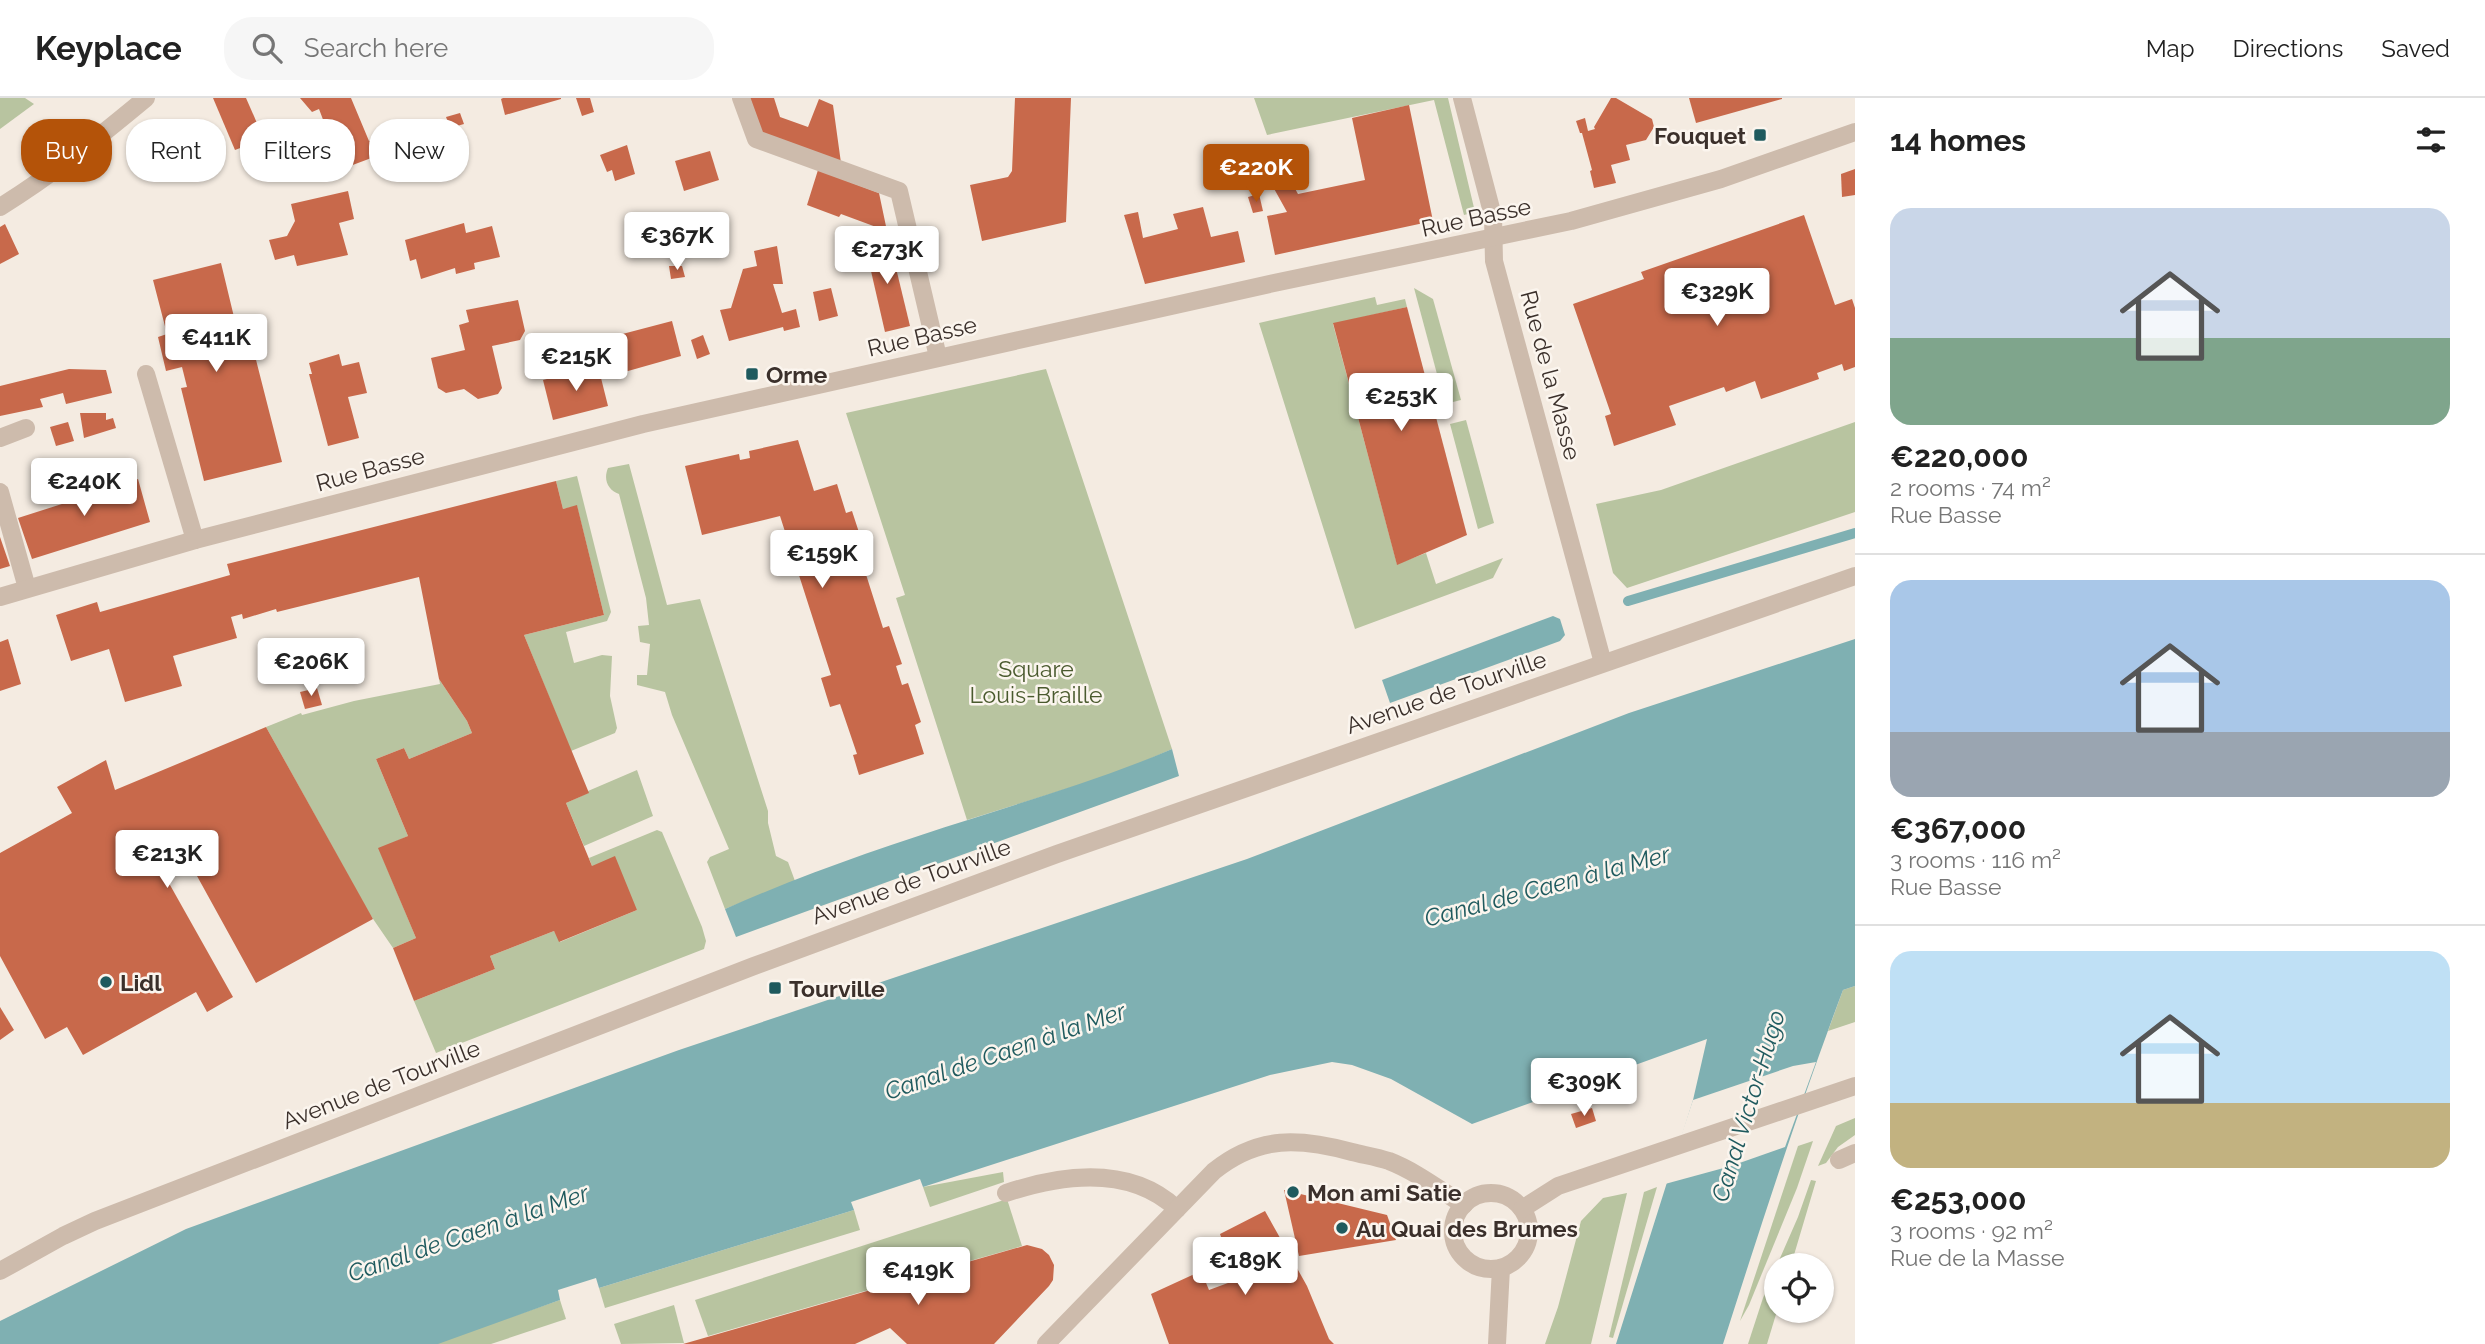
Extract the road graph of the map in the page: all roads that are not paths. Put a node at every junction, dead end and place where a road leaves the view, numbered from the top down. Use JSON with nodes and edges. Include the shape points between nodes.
{"nodes":[{"id":1,"x":146,"y":98,"type":"edge"},
{"id":2,"x":741,"y":98,"type":"edge"},
{"id":3,"x":1462,"y":98,"type":"edge"},
{"id":4,"x":1855,"y":132,"type":"edge"},
{"id":5,"x":0,"y":207,"type":"edge"},
{"id":6,"x":1494,"y":238,"type":"junction"},
{"id":7,"x":938,"y":358,"type":"junction"},
{"id":8,"x":146,"y":374,"type":"dead end"},
{"id":9,"x":26,"y":428,"type":"dead end"},
{"id":10,"x":0,"y":438,"type":"edge"},
{"id":11,"x":0,"y":492,"type":"edge"},
{"id":12,"x":195,"y":540,"type":"junction"},
{"id":13,"x":1855,"y":576,"type":"edge"},
{"id":14,"x":27,"y":588,"type":"junction"},
{"id":15,"x":0,"y":597,"type":"edge"},
{"id":16,"x":1603,"y":663,"type":"junction"},
{"id":17,"x":1855,"y":1086,"type":"edge"},
{"id":18,"x":1006,"y":1193,"type":"dead end"},
{"id":19,"x":1464,"y":1205,"type":"junction"},
{"id":20,"x":1177,"y":1209,"type":"junction"},
{"id":21,"x":1522,"y":1209,"type":"junction"},
{"id":22,"x":1501,"y":1268,"type":"junction"},
{"id":23,"x":0,"y":1271,"type":"edge"},
{"id":24,"x":1046,"y":1344,"type":"edge"},
{"id":25,"x":1497,"y":1344,"type":"edge"}],
"edges":[{"from":1,"to":5,"type":"street","via":[[92,143]]},
{"from":2,"to":7,"type":"street","via":[[756,139],[899,191]]},
{"from":3,"to":6,"type":"street","name":"Rue de la Masse","via":[[1492,209]]},
{"from":4,"to":6,"type":"street","name":"Rue Basse","via":[[1721,179]]},
{"from":6,"to":7,"type":"street","name":"Rue Basse"},
{"from":6,"to":16,"type":"street","name":"Rue de la Masse","via":[[1494,261]]},
{"from":7,"to":12,"type":"street","name":"Rue Basse","via":[[643,424]]},
{"from":8,"to":12,"type":"street"},
{"from":9,"to":10,"type":"street"},
{"from":11,"to":14,"type":"street"},
{"from":12,"to":14,"type":"street","name":"Rue Basse"},
{"from":13,"to":16,"type":"street","name":"Avenue de Tourville"},
{"from":14,"to":15,"type":"street","name":"Rue Basse"},
{"from":16,"to":23,"type":"street","name":"Avenue de Tourville","via":[[825,939],[104,1217]]},
{"from":17,"to":21,"type":"street","via":[[1558,1186]]},
{"from":18,"to":20,"type":"street","via":[[1039,1182],[1098,1177],[1148,1187]]},
{"from":19,"to":20,"type":"street","via":[[1388,1161],[1292,1140],[1261,1146],[1227,1161]]},
{"from":19,"to":21,"type":"street","via":[[1493,1193]]},
{"from":19,"to":22,"type":"street","via":[[1454,1224],[1461,1255],[1480,1267]]},
{"from":20,"to":24,"type":"street"},
{"from":21,"to":22,"type":"street","via":[[1528,1238],[1519,1257]]},
{"from":22,"to":25,"type":"street"}]}
